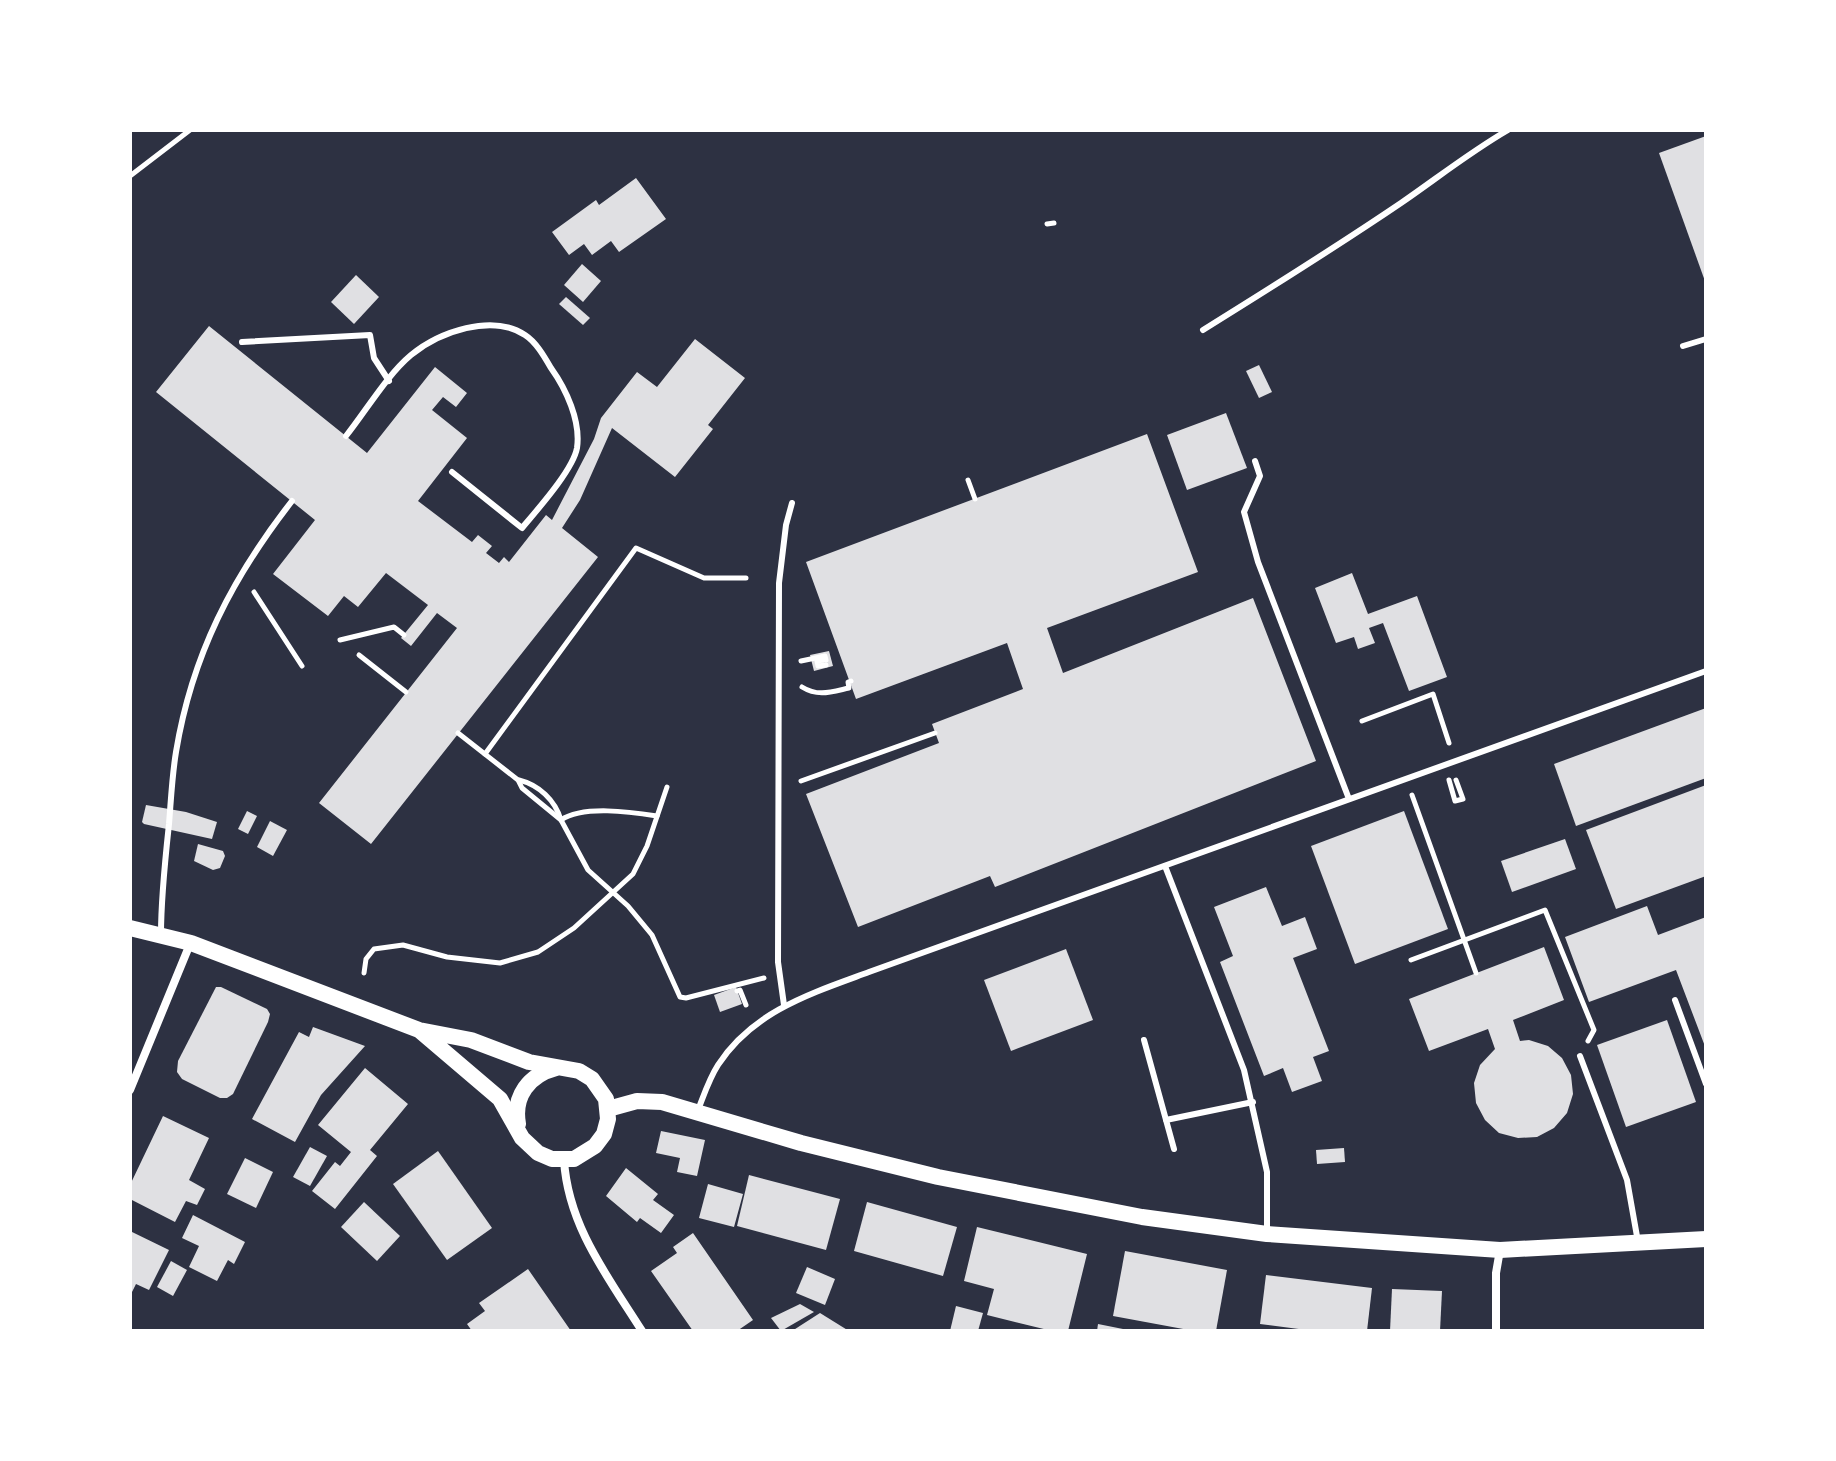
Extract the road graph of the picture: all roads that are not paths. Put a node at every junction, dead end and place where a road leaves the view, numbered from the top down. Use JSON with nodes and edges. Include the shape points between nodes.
{"nodes":[{"id":1,"x":1508,"y":130,"type":"edge"},
{"id":2,"x":1203,"y":330,"type":"dead end"},
{"id":3,"x":1706,"y":339,"type":"edge"},
{"id":4,"x":242,"y":342,"type":"dead end"},
{"id":5,"x":1683,"y":346,"type":"dead end"},
{"id":6,"x":389,"y":381,"type":"junction"},
{"id":7,"x":346,"y":436,"type":"dead end"},
{"id":8,"x":1255,"y":461,"type":"dead end"},
{"id":9,"x":452,"y":472,"type":"dead end"},
{"id":10,"x":292,"y":501,"type":"dead end"},
{"id":11,"x":792,"y":503,"type":"dead end"},
{"id":12,"x":1706,"y":671,"type":"edge"},
{"id":13,"x":1349,"y":799,"type":"junction"},
{"id":14,"x":1165,"y":866,"type":"junction"},
{"id":15,"x":130,"y":928,"type":"edge"},
{"id":16,"x":161,"y":934,"type":"junction"},
{"id":17,"x":191,"y":943,"type":"junction"},
{"id":18,"x":1675,"y":1000,"type":"dead end"},
{"id":19,"x":784,"y":1005,"type":"junction"},
{"id":20,"x":419,"y":1030,"type":"junction"},
{"id":21,"x":1144,"y":1040,"type":"dead end"},
{"id":22,"x":1580,"y":1056,"type":"dead end"},
{"id":23,"x":556,"y":1068,"type":"junction"},
{"id":24,"x":1706,"y":1084,"type":"edge"},
{"id":25,"x":130,"y":1090,"type":"edge"},
{"id":26,"x":1253,"y":1102,"type":"junction"},
{"id":27,"x":608,"y":1109,"type":"junction"},
{"id":28,"x":696,"y":1113,"type":"junction"},
{"id":29,"x":1166,"y":1120,"type":"junction"},
{"id":30,"x":519,"y":1130,"type":"junction"},
{"id":31,"x":1174,"y":1149,"type":"dead end"},
{"id":32,"x":564,"y":1160,"type":"junction"},
{"id":33,"x":1267,"y":1234,"type":"junction"},
{"id":34,"x":1706,"y":1239,"type":"edge"},
{"id":35,"x":1639,"y":1244,"type":"junction"},
{"id":36,"x":1500,"y":1250,"type":"junction"},
{"id":37,"x":642,"y":1331,"type":"edge"},
{"id":38,"x":1496,"y":1331,"type":"edge"}],
"edges":[{"from":1,"to":2,"type":"lane"},
{"from":3,"to":5,"type":"lane"},
{"from":4,"to":6,"type":"lane","via":[[370,335],[374,358]]},
{"from":6,"to":7,"type":"lane"},
{"from":6,"to":9,"type":"lane","via":[[428,344],[475,327],[510,327],[537,347],[560,381],[575,422],[577,448],[557,483],[522,528]]},
{"from":8,"to":13,"type":"lane","via":[[1260,476],[1244,512],[1258,562]]},
{"from":10,"to":16,"type":"lane","via":[[228,596],[188,697],[172,781]]},
{"from":11,"to":19,"type":"lane","via":[[779,583],[778,962]]},
{"from":12,"to":13,"type":"lane"},
{"from":13,"to":14,"type":"lane"},
{"from":14,"to":19,"type":"lane"},
{"from":14,"to":26,"type":"lane"},
{"from":15,"to":16,"type":"main road"},
{"from":16,"to":17,"type":"main road"},
{"from":17,"to":20,"type":"main road"},
{"from":17,"to":25,"type":"street"},
{"from":18,"to":24,"type":"lane"},
{"from":19,"to":28,"type":"lane","via":[[728,1052]]},
{"from":20,"to":23,"type":"main road","via":[[471,1040]]},
{"from":20,"to":30,"type":"main road","via":[[500,1099]]},
{"from":21,"to":29,"type":"lane"},
{"from":22,"to":35,"type":"lane","via":[[1627,1180]]},
{"from":23,"to":27,"type":"main road","via":[[592,1079]]},
{"from":23,"to":30,"type":"main road","via":[[525,1087],[518,1100]]},
{"from":26,"to":29,"type":"lane"},
{"from":26,"to":33,"type":"lane","via":[[1269,1188]]},
{"from":27,"to":28,"type":"main road","via":[[650,1101]]},
{"from":27,"to":32,"type":"main road","via":[[604,1134],[595,1146]]},
{"from":28,"to":33,"type":"main road","via":[[994,1190]]},
{"from":29,"to":31,"type":"lane"},
{"from":30,"to":32,"type":"main road","via":[[538,1153]]},
{"from":32,"to":37,"type":"street","via":[[574,1215]]},
{"from":33,"to":36,"type":"main road"},
{"from":34,"to":35,"type":"main road"},
{"from":35,"to":36,"type":"main road"},
{"from":36,"to":38,"type":"street"}]}
